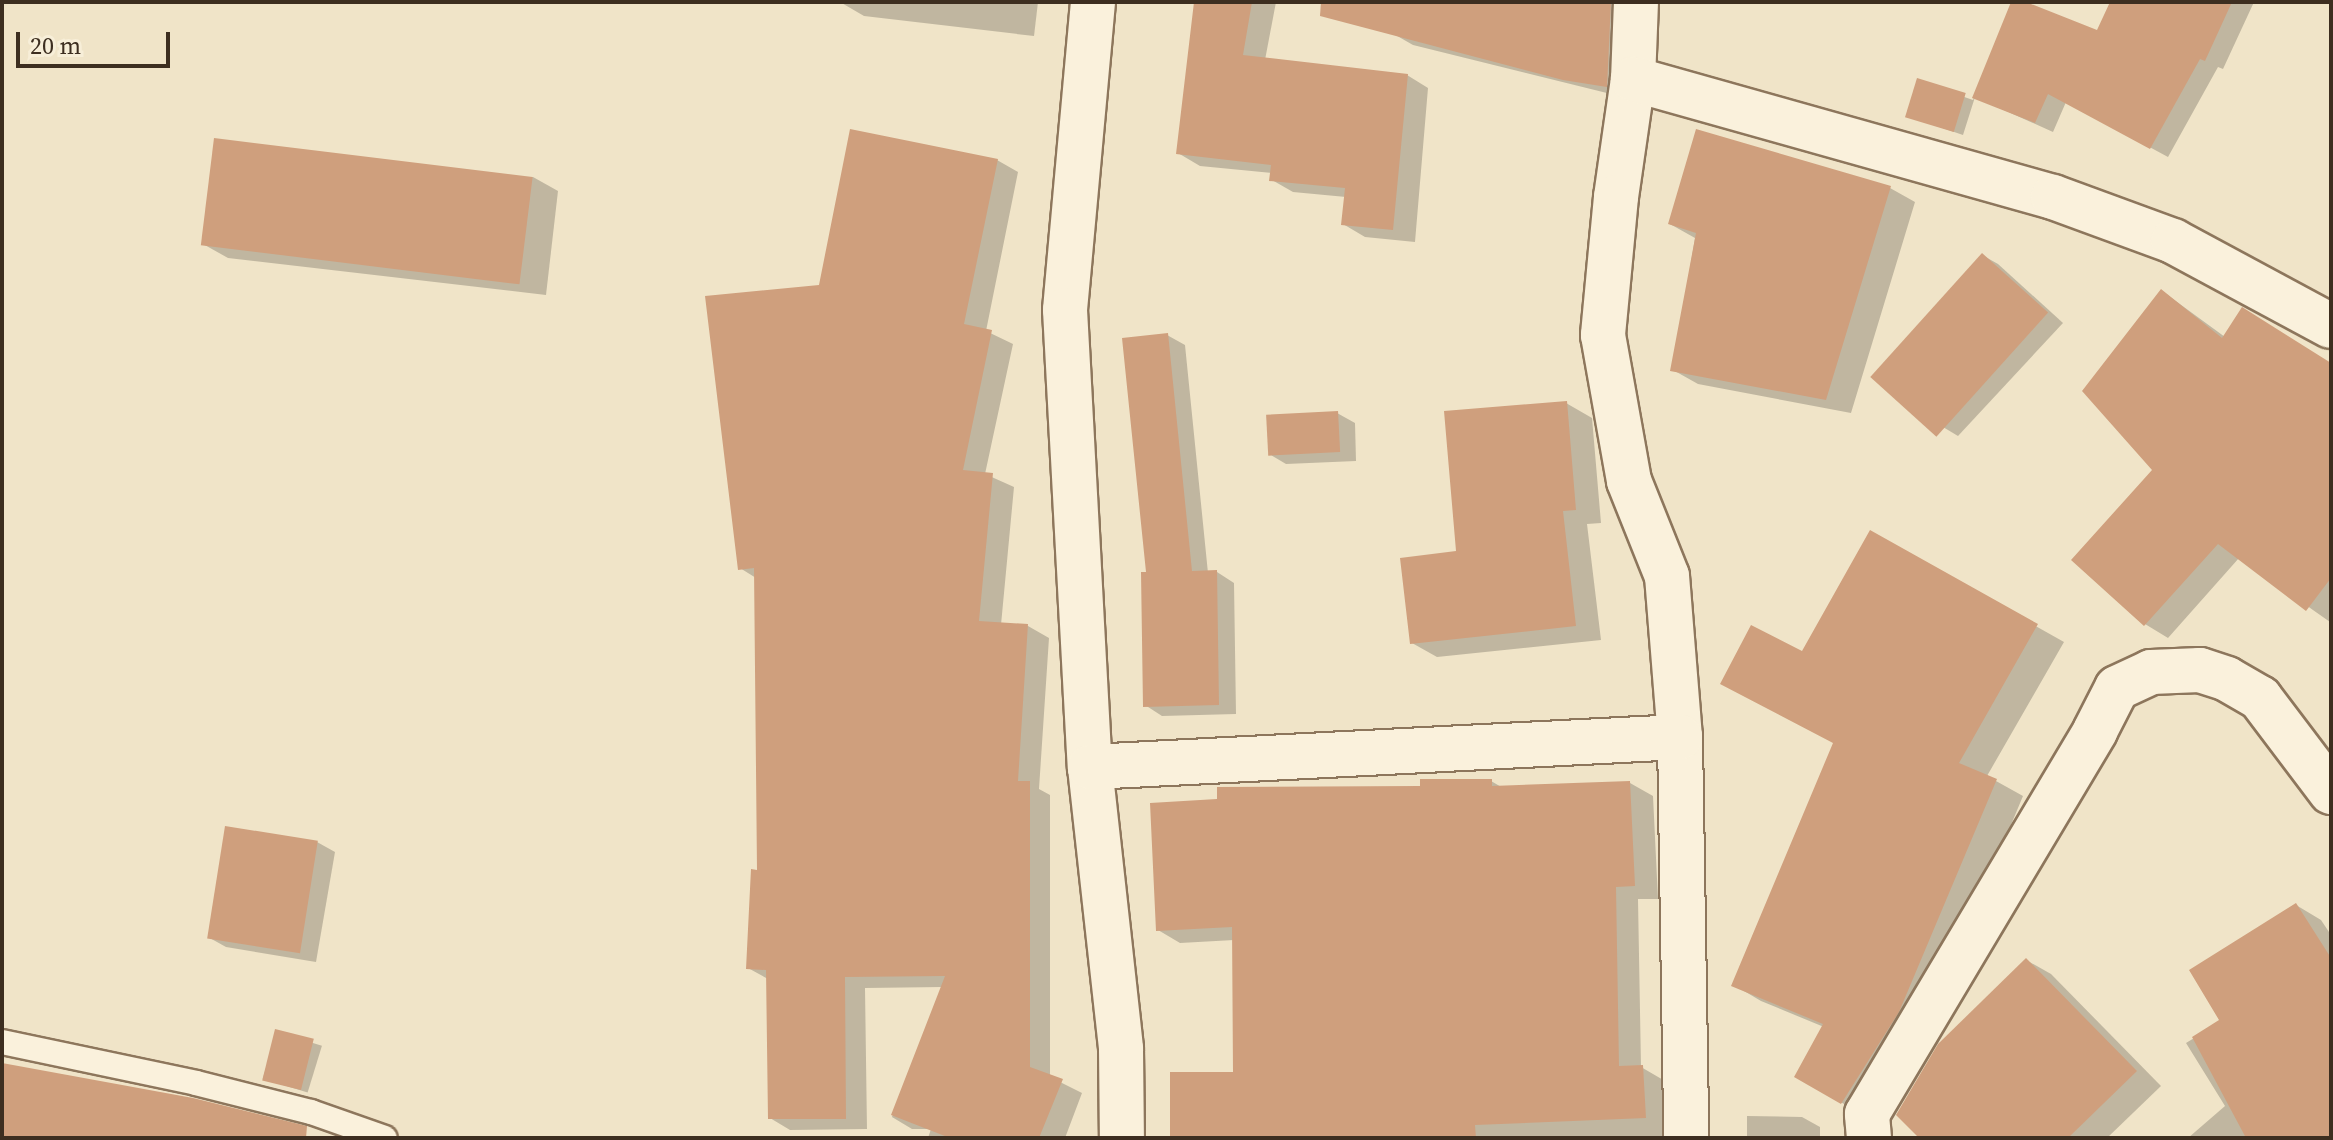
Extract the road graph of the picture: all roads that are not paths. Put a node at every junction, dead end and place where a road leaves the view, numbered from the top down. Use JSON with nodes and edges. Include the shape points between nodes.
{"nodes":[{"id":1,"x":1093,"y":2,"type":"edge"},
{"id":2,"x":1636,"y":2,"type":"edge"},
{"id":3,"x":1633,"y":79,"type":"junction"},
{"id":4,"x":2331,"y":326,"type":"edge"},
{"id":5,"x":1680,"y":737,"type":"junction"},
{"id":6,"x":1090,"y":767,"type":"junction"},
{"id":7,"x":2331,"y":792,"type":"edge"},
{"id":8,"x":2,"y":1042,"type":"edge"},
{"id":9,"x":385,"y":1138,"type":"edge"},
{"id":10,"x":1122,"y":1138,"type":"edge"},
{"id":11,"x":1686,"y":1138,"type":"edge"},
{"id":12,"x":1869,"y":1138,"type":"edge"}],
"edges":[{"from":1,"to":6,"type":"street","via":[[1065,310]]},
{"from":2,"to":3,"type":"street"},
{"from":3,"to":4,"type":"street","via":[[2053,197],[2173,241]]},
{"from":3,"to":5,"type":"street","via":[[1603,335],[1629,481],[1667,576]]},
{"from":5,"to":6,"type":"street"},
{"from":5,"to":11,"type":"street"},
{"from":6,"to":10,"type":"street","via":[[1121,1049]]},
{"from":7,"to":12,"type":"street","via":[[2260,698],[2227,679],[2200,670],[2151,672],[2117,688],[1867,1114]]},
{"from":8,"to":9,"type":"lane","via":[[225,1090]]}]}
